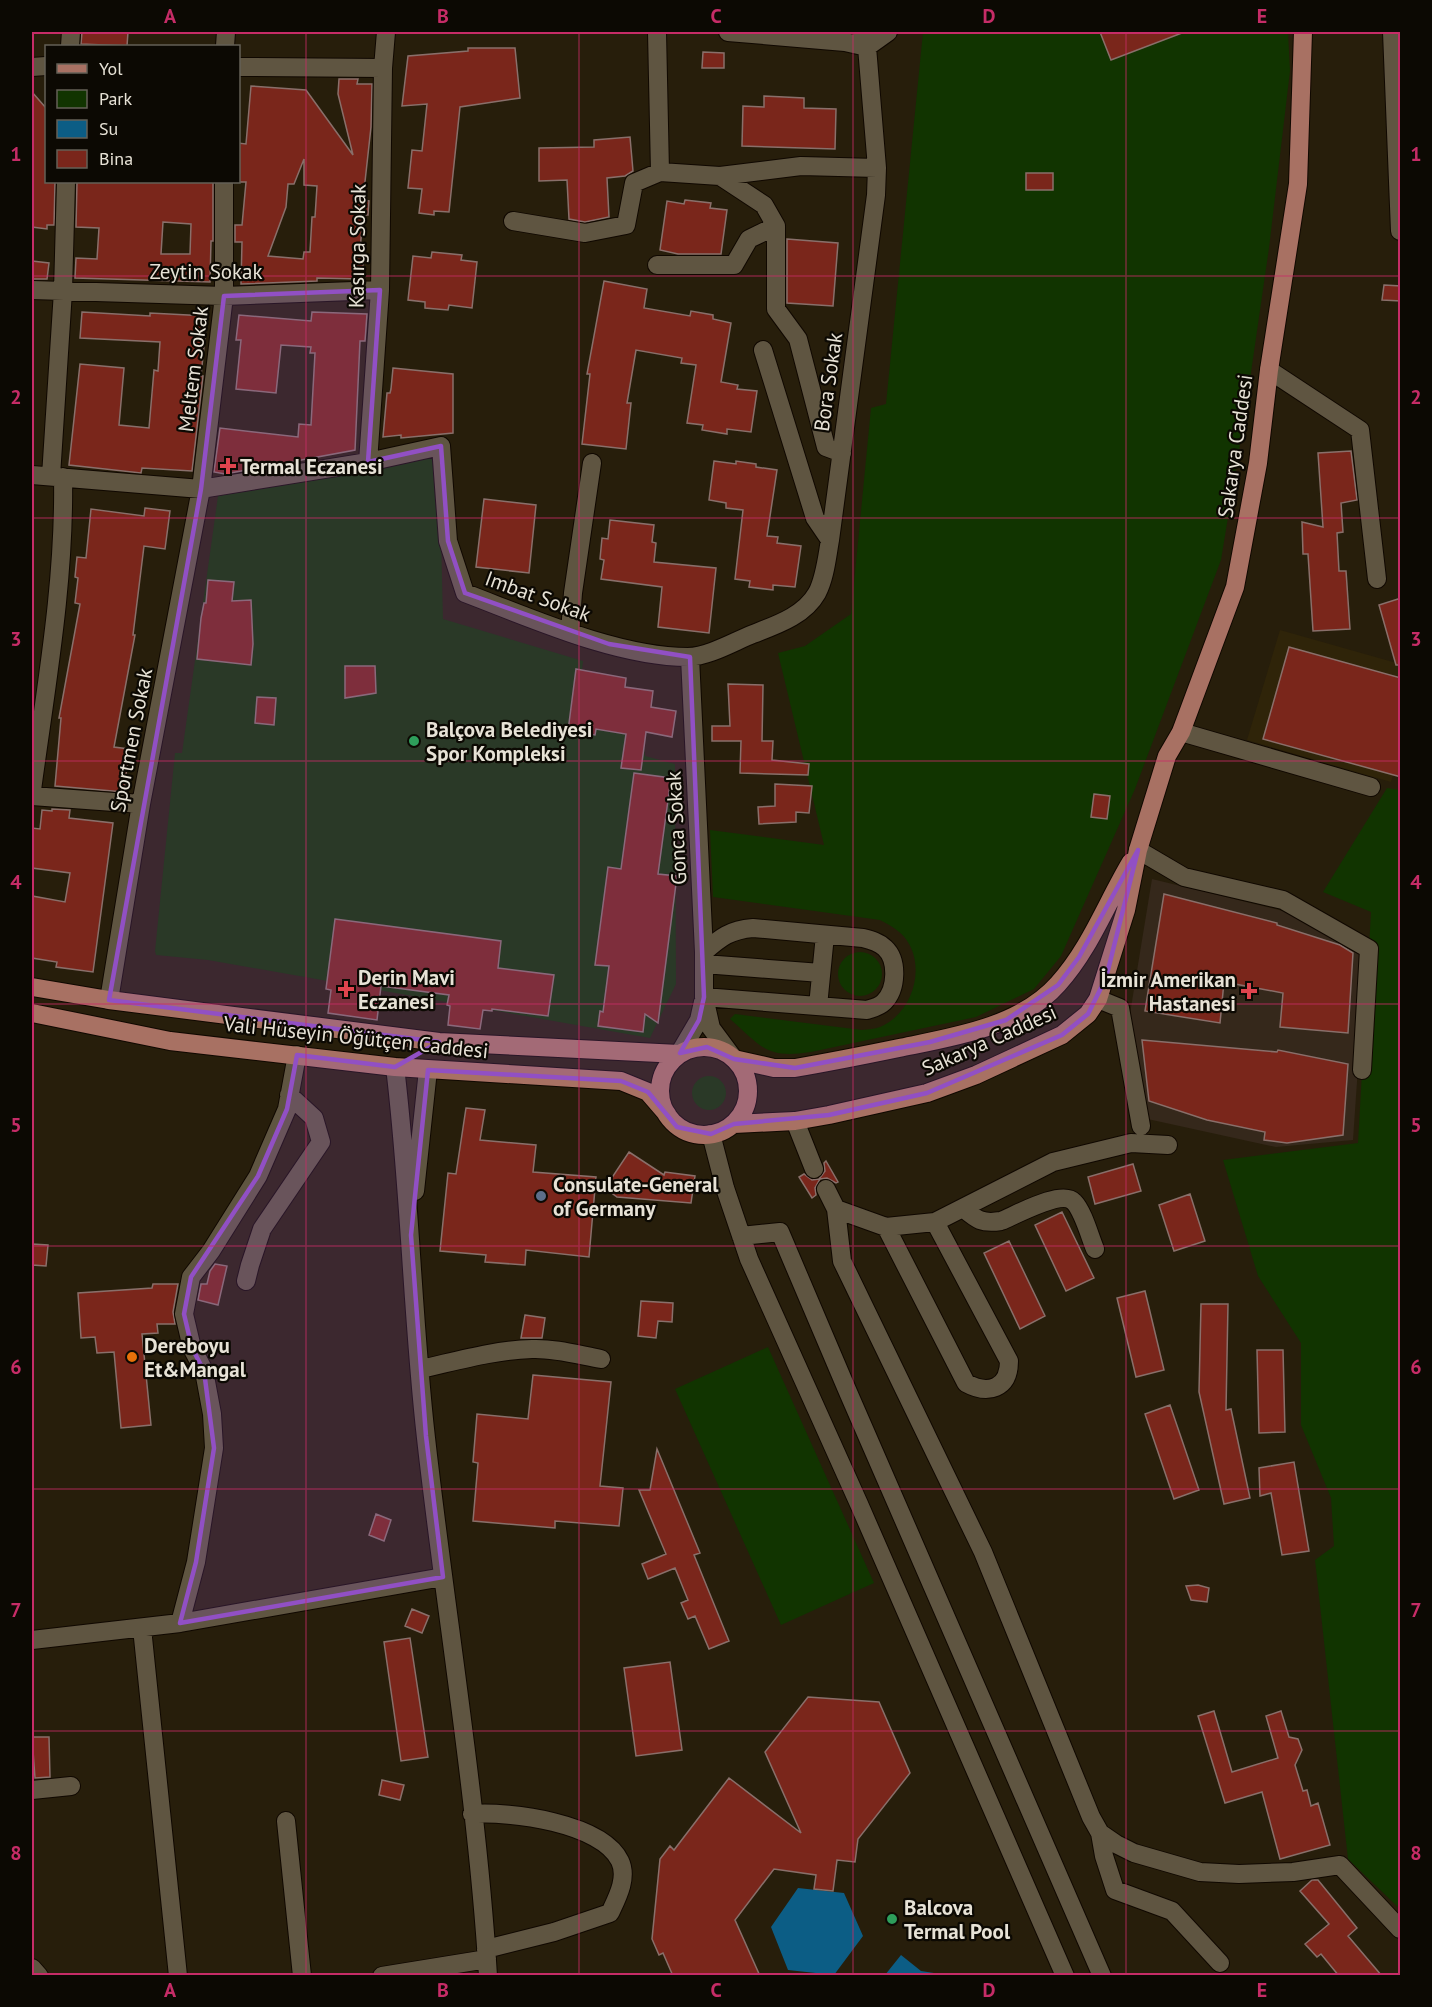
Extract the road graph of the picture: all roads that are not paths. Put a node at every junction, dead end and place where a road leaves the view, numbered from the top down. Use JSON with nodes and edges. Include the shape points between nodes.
{"nodes":[{"id":1,"x":386,"y":32,"type":"edge"},
{"id":2,"x":657,"y":32,"type":"edge"},
{"id":3,"x":728,"y":32,"type":"edge"},
{"id":4,"x":888,"y":32,"type":"edge"},
{"id":5,"x":1302,"y":32,"type":"edge"},
{"id":6,"x":1392,"y":32,"type":"edge"},
{"id":7,"x":865,"y":39,"type":"edge"},
{"id":8,"x":240,"y":67,"type":"edge"},
{"id":9,"x":382,"y":68,"type":"junction"},
{"id":10,"x":877,"y":168,"type":"junction"},
{"id":11,"x":660,"y":172,"type":"junction"},
{"id":12,"x":720,"y":176,"type":"junction"},
{"id":13,"x":66,"y":183,"type":"edge"},
{"id":14,"x":224,"y":183,"type":"edge"},
{"id":15,"x":513,"y":221,"type":"dead end"},
{"id":16,"x":776,"y":226,"type":"junction"},
{"id":17,"x":1401,"y":231,"type":"edge"},
{"id":18,"x":657,"y":265,"type":"dead end"},
{"id":19,"x":32,"y":290,"type":"edge"},
{"id":20,"x":380,"y":290,"type":"junction"},
{"id":21,"x":63,"y":291,"type":"junction"},
{"id":22,"x":224,"y":296,"type":"junction"},
{"id":23,"x":763,"y":350,"type":"dead end"},
{"id":24,"x":1269,"y":370,"type":"junction"},
{"id":25,"x":842,"y":453,"type":"junction"},
{"id":26,"x":368,"y":462,"type":"junction"},
{"id":27,"x":592,"y":463,"type":"dead end"},
{"id":28,"x":32,"y":475,"type":"edge"},
{"id":29,"x":57,"y":476,"type":"junction"},
{"id":30,"x":201,"y":489,"type":"junction"},
{"id":31,"x":830,"y":540,"type":"junction"},
{"id":32,"x":1377,"y":579,"type":"dead end"},
{"id":33,"x":570,"y":632,"type":"junction"},
{"id":34,"x":690,"y":657,"type":"junction"},
{"id":35,"x":1181,"y":732,"type":"junction"},
{"id":36,"x":1371,"y":787,"type":"dead end"},
{"id":37,"x":32,"y":790,"type":"edge"},
{"id":38,"x":32,"y":796,"type":"edge"},
{"id":39,"x":141,"y":804,"type":"junction"},
{"id":40,"x":1138,"y":850,"type":"junction"},
{"id":41,"x":825,"y":934,"type":"junction"},
{"id":42,"x":704,"y":958,"type":"junction"},
{"id":43,"x":821,"y":973,"type":"junction"},
{"id":44,"x":32,"y":987,"type":"edge"},
{"id":45,"x":704,"y":997,"type":"junction"},
{"id":46,"x":1098,"y":999,"type":"junction"},
{"id":47,"x":109,"y":1000,"type":"junction"},
{"id":48,"x":818,"y":1006,"type":"junction"},
{"id":49,"x":32,"y":1013,"type":"edge"},
{"id":50,"x":439,"y":1042,"type":"junction"},
{"id":51,"x":678,"y":1054,"type":"junction"},
{"id":52,"x":297,"y":1055,"type":"junction"},
{"id":53,"x":734,"y":1059,"type":"junction"},
{"id":54,"x":395,"y":1067,"type":"junction"},
{"id":55,"x":428,"y":1070,"type":"junction"},
{"id":56,"x":1362,"y":1070,"type":"dead end"},
{"id":57,"x":289,"y":1095,"type":"junction"},
{"id":58,"x":667,"y":1114,"type":"junction"},
{"id":59,"x":795,"y":1121,"type":"junction"},
{"id":60,"x":734,"y":1124,"type":"junction"},
{"id":61,"x":1141,"y":1126,"type":"dead end"},
{"id":62,"x":711,"y":1134,"type":"junction"},
{"id":63,"x":1168,"y":1145,"type":"dead end"},
{"id":64,"x":814,"y":1168,"type":"dead end"},
{"id":65,"x":826,"y":1189,"type":"dead end"},
{"id":66,"x":963,"y":1208,"type":"junction"},
{"id":67,"x":836,"y":1209,"type":"junction"},
{"id":68,"x":935,"y":1222,"type":"junction"},
{"id":69,"x":886,"y":1227,"type":"junction"},
{"id":70,"x":411,"y":1234,"type":"junction"},
{"id":71,"x":741,"y":1236,"type":"junction"},
{"id":72,"x":1095,"y":1249,"type":"dead end"},
{"id":73,"x":246,"y":1281,"type":"dead end"},
{"id":74,"x":601,"y":1359,"type":"dead end"},
{"id":75,"x":421,"y":1369,"type":"junction"},
{"id":76,"x":443,"y":1577,"type":"junction"},
{"id":77,"x":180,"y":1623,"type":"junction"},
{"id":78,"x":142,"y":1628,"type":"junction"},
{"id":79,"x":32,"y":1640,"type":"edge"},
{"id":80,"x":71,"y":1786,"type":"dead end"},
{"id":81,"x":32,"y":1790,"type":"edge"},
{"id":82,"x":472,"y":1814,"type":"junction"},
{"id":83,"x":286,"y":1821,"type":"dead end"},
{"id":84,"x":1100,"y":1833,"type":"junction"},
{"id":85,"x":1401,"y":1929,"type":"edge"},
{"id":86,"x":487,"y":1961,"type":"edge"},
{"id":87,"x":1220,"y":1963,"type":"dead end"},
{"id":88,"x":32,"y":1968,"type":"edge"},
{"id":89,"x":440,"y":1971,"type":"edge"},
{"id":90,"x":39,"y":1976,"type":"edge"},
{"id":91,"x":178,"y":1976,"type":"edge"},
{"id":92,"x":302,"y":1976,"type":"edge"},
{"id":93,"x":382,"y":1976,"type":"edge"},
{"id":94,"x":1065,"y":1976,"type":"edge"},
{"id":95,"x":1102,"y":1976,"type":"edge"}],
"edges":[{"from":1,"to":9,"type":"street","name":"Kasırga Sokak"},
{"from":2,"to":11,"type":"street"},
{"from":3,"to":7,"type":"street","via":[[845,42]]},
{"from":4,"to":7,"type":"street"},
{"from":5,"to":24,"type":"main road","name":"Sakarya Caddesi","via":[[1298,184]]},
{"from":6,"to":17,"type":"street"},
{"from":7,"to":10,"type":"street","name":"Bora Sokak"},
{"from":8,"to":9,"type":"street"},
{"from":9,"to":20,"type":"street","name":"Kasırga Sokak"},
{"from":10,"to":12,"type":"street","via":[[801,166]]},
{"from":10,"to":25,"type":"street","name":"Bora Sokak"},
{"from":11,"to":12,"type":"street"},
{"from":11,"to":15,"type":"street","via":[[634,183],[626,225],[585,233]]},
{"from":12,"to":16,"type":"street","via":[[764,205]]},
{"from":13,"to":21,"type":"street"},
{"from":14,"to":22,"type":"street","name":"Meltem Sokak"},
{"from":16,"to":18,"type":"street","via":[[749,239],[734,265]]},
{"from":16,"to":25,"type":"street","via":[[776,309],[798,339],[826,447]]},
{"from":19,"to":21,"type":"street","name":"Zeytin Sokak"},
{"from":20,"to":22,"type":"street","name":"Zeytin Sokak"},
{"from":20,"to":26,"type":"street","name":"Kasırga Sokak"},
{"from":21,"to":22,"type":"street","name":"Zeytin Sokak"},
{"from":21,"to":29,"type":"street"},
{"from":22,"to":30,"type":"street","name":"Meltem Sokak"},
{"from":23,"to":31,"type":"street","via":[[815,518]]},
{"from":24,"to":32,"type":"street","via":[[1360,430]]},
{"from":24,"to":35,"type":"main road","name":"Sakarya Caddesi","via":[[1258,463],[1235,587]]},
{"from":25,"to":31,"type":"street","name":"Bora Sokak"},
{"from":26,"to":30,"type":"street","name":"Imbat Sokak"},
{"from":26,"to":33,"type":"street","name":"Imbat Sokak","via":[[441,446],[448,541],[465,593]]},
{"from":27,"to":33,"type":"street"},
{"from":28,"to":29,"type":"street","name":"Imbat Sokak"},
{"from":29,"to":30,"type":"street","name":"Imbat Sokak"},
{"from":29,"to":37,"type":"street","via":[[63,506],[58,599]]},
{"from":30,"to":39,"type":"street","name":"Sportmen Sokak"},
{"from":31,"to":34,"type":"street","name":"Bora Sokak","via":[[817,593],[800,612],[733,643]]},
{"from":33,"to":34,"type":"street","name":"Imbat Sokak","via":[[619,646]]},
{"from":34,"to":42,"type":"street","name":"Gonca Sokak"},
{"from":35,"to":36,"type":"street"},
{"from":35,"to":40,"type":"main road","name":"Sakarya Caddesi","via":[[1167,756]]},
{"from":38,"to":39,"type":"street"},
{"from":39,"to":47,"type":"street","name":"Sportmen Sokak"},
{"from":40,"to":46,"type":"main road","name":"Sakarya Caddesi","via":[[1126,910]]},
{"from":40,"to":53,"type":"main road","name":"Sakarya Caddesi","via":[[1079,957],[1058,985],[1035,1005],[1006,1020],[930,1042],[795,1068],[774,1068]]},
{"from":40,"to":56,"type":"street","via":[[1184,877],[1283,900],[1369,949]]},
{"from":41,"to":42,"type":"street","via":[[753,927],[735,930],[720,938]]},
{"from":41,"to":43,"type":"street"},
{"from":41,"to":48,"type":"street","via":[[876,942],[890,954],[894,979],[886,1001],[877,1007],[855,1010]]},
{"from":42,"to":43,"type":"street"},
{"from":42,"to":45,"type":"street","name":"Gonca Sokak"},
{"from":43,"to":48,"type":"street"},
{"from":44,"to":47,"type":"main road","name":"Vali Hüseyin Öğütçen Caddesi"},
{"from":45,"to":48,"type":"street"},
{"from":45,"to":51,"type":"street","via":[[699,1020]]},
{"from":45,"to":53,"type":"street","via":[[711,1028]]},
{"from":46,"to":59,"type":"main road","name":"Sakarya Caddesi","via":[[1088,1014],[1062,1035],[976,1075],[927,1093]]},
{"from":46,"to":61,"type":"street","via":[[1120,1008]]},
{"from":47,"to":50,"type":"main road","name":"Vali Hüseyin Öğütçen Caddesi"},
{"from":49,"to":52,"type":"main road","name":"Vali Hüseyin Öğütçen Caddesi","via":[[170,1041]]},
{"from":50,"to":51,"type":"main road","name":"Vali Hüseyin Öğütçen Caddesi"},
{"from":50,"to":54,"type":"main road"},
{"from":51,"to":53,"type":"main road","via":[[707,1047]]},
{"from":51,"to":58,"type":"main road","via":[[663,1074],[662,1099]]},
{"from":52,"to":54,"type":"main road","name":"Vali Hüseyin Öğütçen Caddesi"},
{"from":52,"to":57,"type":"street"},
{"from":53,"to":60,"type":"main road","via":[[747,1077],[749,1090],[747,1104]]},
{"from":54,"to":55,"type":"main road","name":"Vali Hüseyin Öğütçen Caddesi"},
{"from":54,"to":70,"type":"street"},
{"from":55,"to":58,"type":"main road","name":"Vali Hüseyin Öğütçen Caddesi","via":[[621,1082],[648,1092]]},
{"from":55,"to":70,"type":"street"},
{"from":57,"to":73,"type":"street","via":[[314,1118],[321,1142],[262,1229]]},
{"from":57,"to":77,"type":"street","via":[[287,1109],[258,1176],[191,1277],[184,1314],[192,1348],[204,1371],[214,1448],[196,1563]]},
{"from":58,"to":62,"type":"main road","via":[[677,1127]]},
{"from":59,"to":60,"type":"main road","name":"Sakarya Caddesi"},
{"from":59,"to":64,"type":"street"},
{"from":60,"to":62,"type":"main road"},
{"from":62,"to":71,"type":"street"},
{"from":63,"to":66,"type":"street","via":[[1131,1143],[1053,1162]]},
{"from":65,"to":67,"type":"street"},
{"from":66,"to":68,"type":"street"},
{"from":66,"to":72,"type":"street","via":[[978,1221],[994,1222],[1066,1198],[1076,1203]]},
{"from":67,"to":69,"type":"street"},
{"from":67,"to":84,"type":"street","via":[[842,1261],[983,1552]]},
{"from":68,"to":69,"type":"street"},
{"from":68,"to":69,"type":"street","via":[[1010,1361],[1004,1382],[993,1388],[979,1390],[966,1383]]},
{"from":70,"to":75,"type":"street"},
{"from":71,"to":94,"type":"street"},
{"from":71,"to":95,"type":"street","via":[[780,1232]]},
{"from":74,"to":75,"type":"street","via":[[533,1348]]},
{"from":75,"to":76,"type":"street"},
{"from":76,"to":77,"type":"street"},
{"from":76,"to":82,"type":"street"},
{"from":77,"to":78,"type":"street"},
{"from":78,"to":79,"type":"street"},
{"from":78,"to":91,"type":"street"},
{"from":80,"to":81,"type":"street"},
{"from":82,"to":86,"type":"street"},
{"from":82,"to":86,"type":"street","via":[[492,1812],[564,1824],[592,1834],[610,1847],[621,1862],[621,1887],[610,1913]]},
{"from":83,"to":92,"type":"street"},
{"from":84,"to":85,"type":"street","via":[[1134,1853],[1200,1872],[1293,1872],[1340,1866]]},
{"from":84,"to":87,"type":"street","via":[[1115,1890],[1172,1911]]},
{"from":86,"to":89,"type":"street"},
{"from":88,"to":90,"type":"street"},
{"from":89,"to":93,"type":"street"}]}
